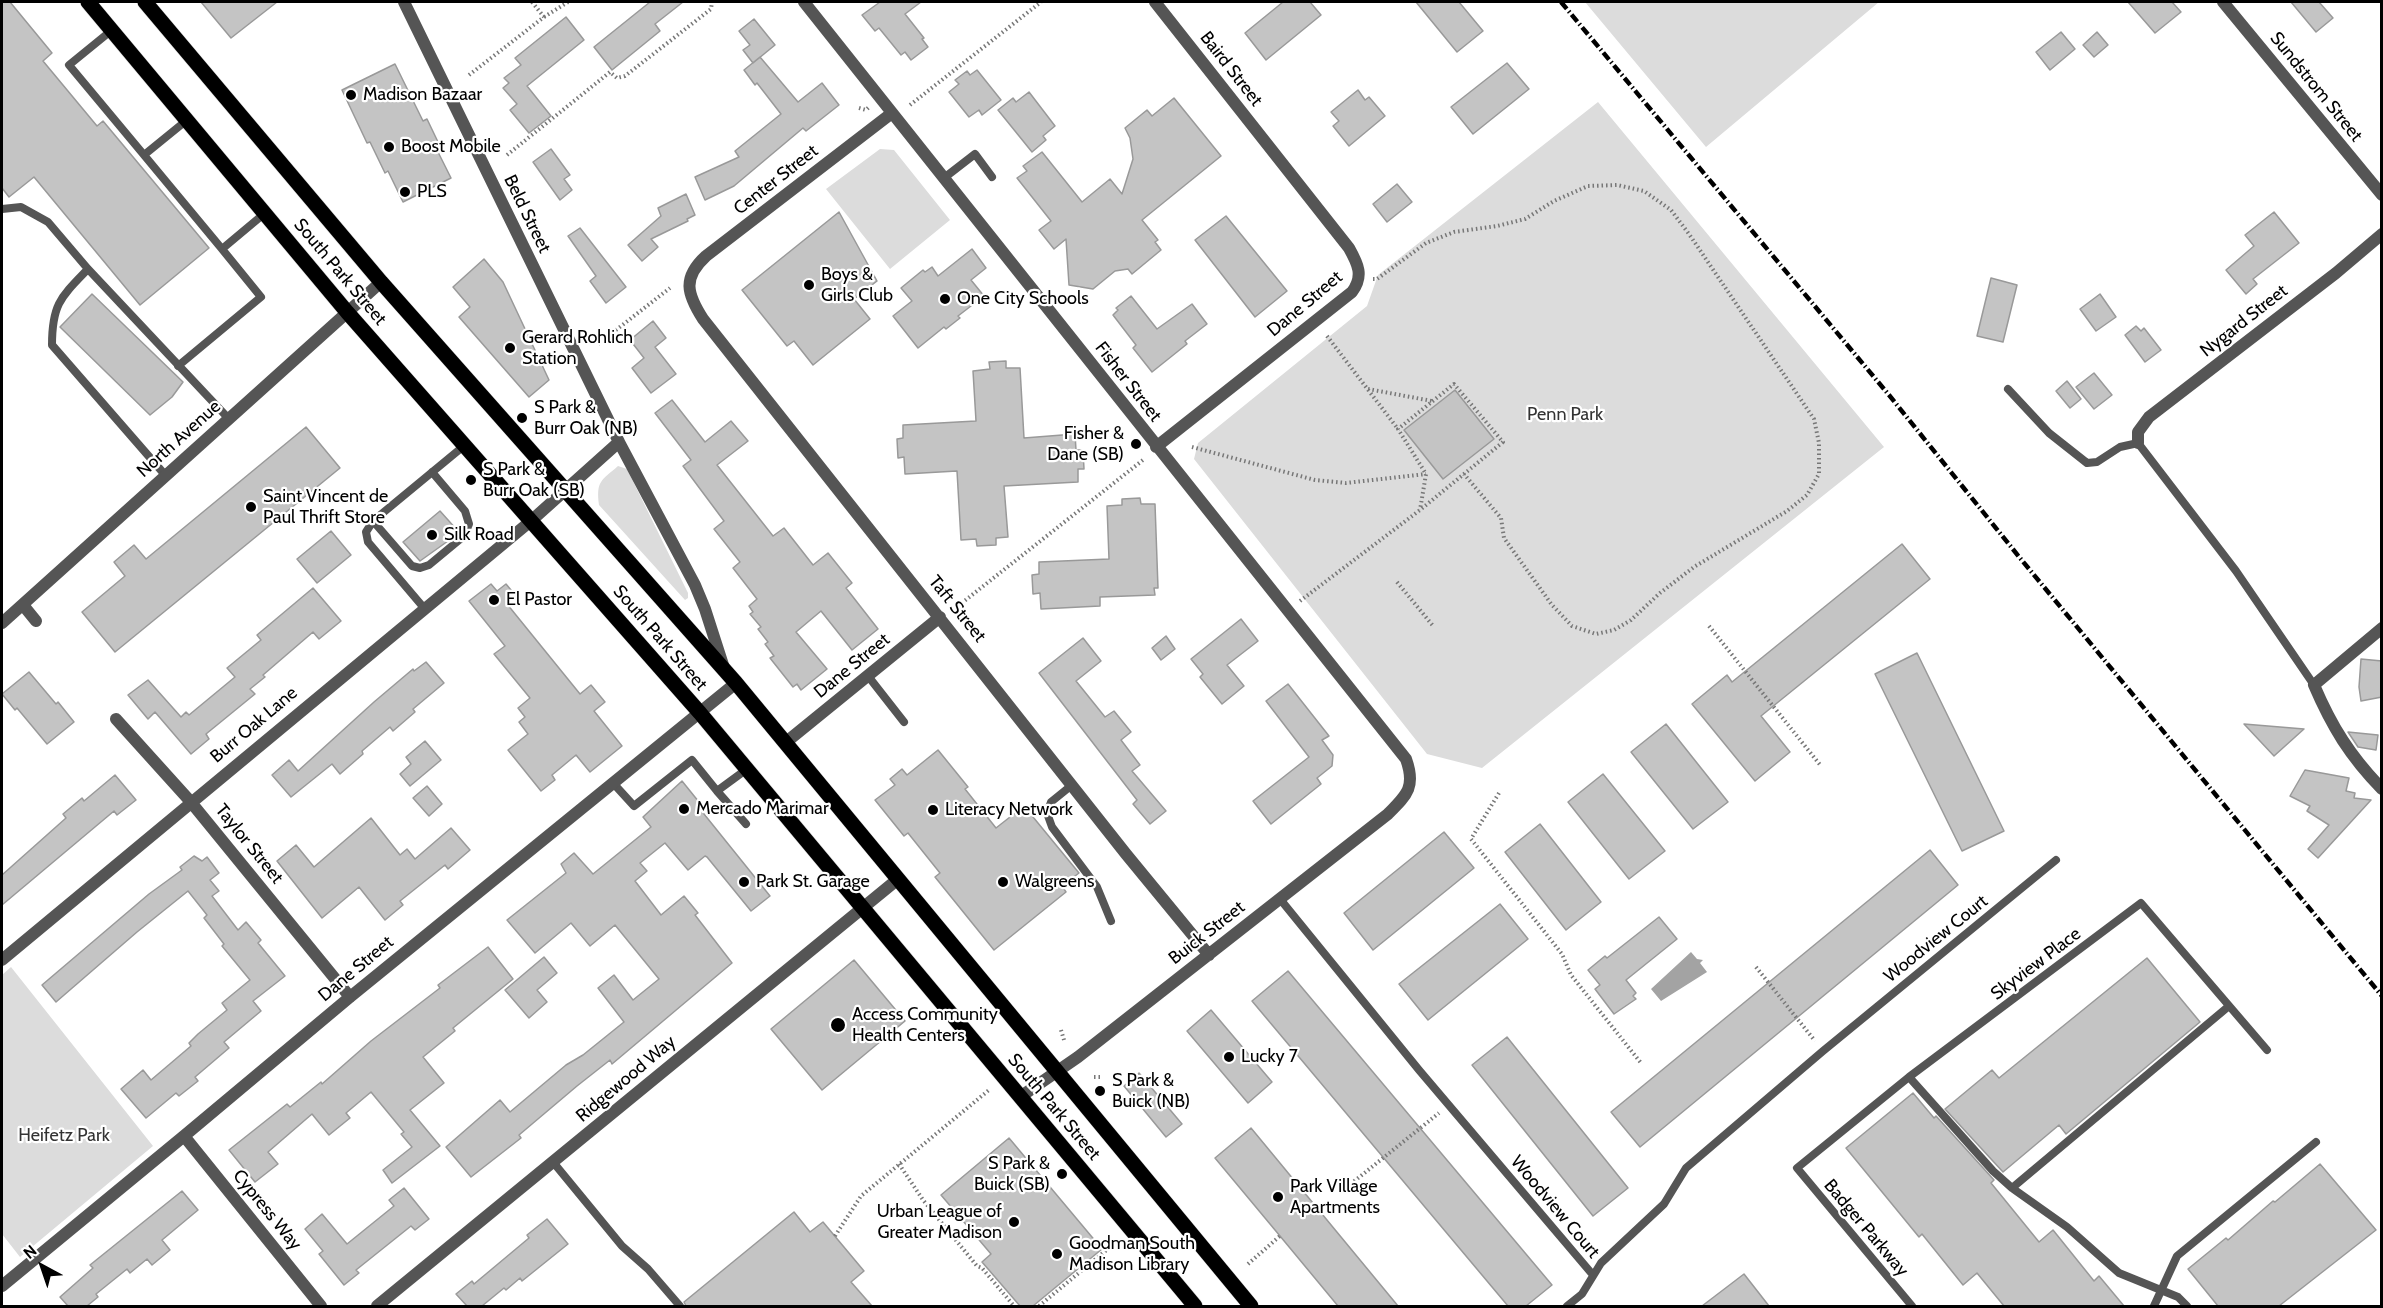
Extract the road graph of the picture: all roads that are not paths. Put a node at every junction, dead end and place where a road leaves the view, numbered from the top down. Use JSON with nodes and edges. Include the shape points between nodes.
{"nodes":[{"id":1,"x":88,"y":2,"type":"edge"},
{"id":2,"x":145,"y":2,"type":"edge"},
{"id":3,"x":404,"y":2,"type":"edge"},
{"id":4,"x":804,"y":2,"type":"edge"},
{"id":5,"x":1155,"y":2,"type":"edge"},
{"id":6,"x":2223,"y":2,"type":"edge"},
{"id":7,"x":112,"y":30,"type":"junction"},
{"id":8,"x":892,"y":113,"type":"junction"},
{"id":9,"x":187,"y":120,"type":"junction"},
{"id":10,"x":1256,"y":130,"type":"joint"},
{"id":11,"x":144,"y":155,"type":"junction"},
{"id":12,"x":992,"y":177,"type":"dead end"},
{"id":13,"x":944,"y":178,"type":"junction"},
{"id":14,"x":2382,"y":195,"type":"edge"},
{"id":15,"x":2,"y":209,"type":"edge"},
{"id":16,"x":265,"y":213,"type":"junction"},
{"id":17,"x":2382,"y":234,"type":"edge"},
{"id":18,"x":222,"y":249,"type":"junction"},
{"id":19,"x":88,"y":269,"type":"junction"},
{"id":20,"x":689,"y":281,"type":"joint"},
{"id":21,"x":381,"y":282,"type":"junction"},
{"id":22,"x":347,"y":312,"type":"junction"},
{"id":23,"x":178,"y":366,"type":"junction"},
{"id":24,"x":2008,"y":389,"type":"dead end"},
{"id":25,"x":229,"y":419,"type":"junction"},
{"id":26,"x":619,"y":442,"type":"junction"},
{"id":27,"x":2138,"y":443,"type":"junction"},
{"id":28,"x":465,"y":445,"type":"junction"},
{"id":29,"x":1156,"y":447,"type":"junction"},
{"id":30,"x":432,"y":472,"type":"junction"},
{"id":31,"x":166,"y":476,"type":"junction"},
{"id":32,"x":565,"y":491,"type":"junction"},
{"id":33,"x":532,"y":520,"type":"junction"},
{"id":34,"x":373,"y":521,"type":"junction"},
{"id":35,"x":23,"y":605,"type":"junction"},
{"id":36,"x":423,"y":608,"type":"junction"},
{"id":37,"x":940,"y":617,"type":"junction"},
{"id":38,"x":36,"y":621,"type":"dead end"},
{"id":39,"x":2,"y":623,"type":"edge"},
{"id":40,"x":2382,"y":628,"type":"edge"},
{"id":41,"x":868,"y":676,"type":"junction"},
{"id":42,"x":730,"y":677,"type":"junction"},
{"id":43,"x":2314,"y":685,"type":"junction"},
{"id":44,"x":700,"y":713,"type":"junction"},
{"id":45,"x":116,"y":718,"type":"dead end"},
{"id":46,"x":904,"y":722,"type":"dead end"},
{"id":47,"x":785,"y":743,"type":"junction"},
{"id":48,"x":747,"y":769,"type":"junction"},
{"id":49,"x":614,"y":783,"type":"junction"},
{"id":50,"x":1072,"y":785,"type":"junction"},
{"id":51,"x":2382,"y":789,"type":"edge"},
{"id":52,"x":1409,"y":790,"type":"joint"},
{"id":53,"x":717,"y":791,"type":"junction"},
{"id":54,"x":190,"y":801,"type":"junction"},
{"id":55,"x":746,"y":824,"type":"dead end"},
{"id":56,"x":2056,"y":860,"type":"dead end"},
{"id":57,"x":898,"y":879,"type":"junction"},
{"id":58,"x":1280,"y":899,"type":"junction"},
{"id":59,"x":864,"y":907,"type":"junction"},
{"id":60,"x":1111,"y":921,"type":"dead end"},
{"id":61,"x":1209,"y":955,"type":"junction"},
{"id":62,"x":2,"y":960,"type":"edge"},
{"id":63,"x":350,"y":997,"type":"junction"},
{"id":64,"x":2229,"y":1006,"type":"junction"},
{"id":65,"x":2267,"y":1050,"type":"dead end"},
{"id":66,"x":1055,"y":1071,"type":"junction"},
{"id":67,"x":1909,"y":1077,"type":"junction"},
{"id":68,"x":1020,"y":1097,"type":"junction"},
{"id":69,"x":184,"y":1136,"type":"junction"},
{"id":70,"x":2316,"y":1142,"type":"dead end"},
{"id":71,"x":553,"y":1162,"type":"junction"},
{"id":72,"x":1797,"y":1168,"type":"joint"},
{"id":73,"x":2012,"y":1188,"type":"junction"},
{"id":74,"x":1593,"y":1275,"type":"junction"},
{"id":75,"x":2,"y":1286,"type":"edge"},
{"id":76,"x":2161,"y":1290,"type":"junction"},
{"id":77,"x":321,"y":1306,"type":"edge"},
{"id":78,"x":377,"y":1306,"type":"edge"},
{"id":79,"x":680,"y":1306,"type":"edge"},
{"id":80,"x":1195,"y":1306,"type":"edge"},
{"id":81,"x":1251,"y":1306,"type":"edge"},
{"id":82,"x":1567,"y":1306,"type":"edge"},
{"id":83,"x":1912,"y":1306,"type":"edge"},
{"id":84,"x":2154,"y":1306,"type":"edge"},
{"id":85,"x":2187,"y":1306,"type":"edge"}],
"edges":[{"from":1,"to":7,"type":"main road","name":"South Park Street"},
{"from":2,"to":21,"type":"main road","name":"South Park Street"},
{"from":3,"to":26,"type":"street","name":"Beld Street"},
{"from":4,"to":8,"type":"street","name":"Fisher Street"},
{"from":5,"to":10,"type":"street","name":"Baird Street"},
{"from":6,"to":14,"type":"street","name":"Sundstrom Street"},
{"from":7,"to":9,"type":"main road","name":"South Park Street"},
{"from":7,"to":11,"type":"lane","via":[[69,65]]},
{"from":8,"to":13,"type":"street","name":"Fisher Street"},
{"from":8,"to":20,"type":"street","name":"Center Street","via":[[706,256]]},
{"from":9,"to":11,"type":"lane"},
{"from":9,"to":16,"type":"main road","name":"South Park Street"},
{"from":10,"to":29,"type":"street","name":"Dane Street","via":[[1349,248],[1360,268],[1357,285]]},
{"from":11,"to":18,"type":"lane"},
{"from":12,"to":13,"type":"lane","via":[[975,154]]},
{"from":13,"to":29,"type":"street","name":"Fisher Street"},
{"from":15,"to":19,"type":"lane","via":[[21,207],[48,222]]},
{"from":16,"to":18,"type":"lane"},
{"from":16,"to":22,"type":"main road","name":"South Park Street"},
{"from":17,"to":27,"type":"street","name":"Nygard Street","via":[[2149,417],[2138,432]]},
{"from":18,"to":23,"type":"lane","via":[[261,297]]},
{"from":19,"to":23,"type":"lane"},
{"from":19,"to":31,"type":"lane","via":[[59,299],[52,323],[52,345]]},
{"from":20,"to":37,"type":"street","name":"Taft Street","via":[[691,298],[703,319]]},
{"from":21,"to":22,"type":"street","name":"North Avenue"},
{"from":21,"to":32,"type":"main road","name":"South Park Street"},
{"from":22,"to":25,"type":"street","name":"North Avenue"},
{"from":22,"to":28,"type":"main road","name":"South Park Street"},
{"from":23,"to":25,"type":"lane"},
{"from":24,"to":27,"type":"lane","via":[[2049,433],[2087,463]]},
{"from":25,"to":31,"type":"street","name":"North Avenue"},
{"from":26,"to":32,"type":"street"},
{"from":26,"to":42,"type":"street","name":"Beld Street","via":[[694,585]]},
{"from":27,"to":43,"type":"lane","via":[[2236,571]]},
{"from":28,"to":30,"type":"lane"},
{"from":28,"to":33,"type":"main road","name":"South Park Street"},
{"from":29,"to":52,"type":"street","name":"Fisher Street","via":[[1406,759]]},
{"from":30,"to":34,"type":"lane"},
{"from":30,"to":34,"type":"lane","via":[[465,511],[469,524],[464,536],[420,568],[411,566]]},
{"from":31,"to":35,"type":"street","name":"North Avenue"},
{"from":32,"to":33,"type":"street"},
{"from":32,"to":42,"type":"main road","name":"South Park Street"},
{"from":33,"to":36,"type":"street","name":"Burr Oak Lane"},
{"from":33,"to":44,"type":"main road","name":"South Park Street"},
{"from":34,"to":36,"type":"lane","via":[[366,532],[368,542]]},
{"from":35,"to":38,"type":"street"},
{"from":35,"to":39,"type":"street","name":"North Avenue"},
{"from":36,"to":54,"type":"street","name":"Burr Oak Lane"},
{"from":37,"to":41,"type":"street","name":"Dane Street"},
{"from":37,"to":50,"type":"street","name":"Taft Street"},
{"from":40,"to":43,"type":"street"},
{"from":41,"to":46,"type":"lane"},
{"from":41,"to":47,"type":"street","name":"Dane Street"},
{"from":42,"to":44,"type":"street","name":"Dane Street"},
{"from":42,"to":47,"type":"main road","name":"South Park Street"},
{"from":43,"to":51,"type":"street","via":[[2343,743]]},
{"from":44,"to":48,"type":"main road","name":"South Park Street"},
{"from":44,"to":49,"type":"street","name":"Dane Street"},
{"from":45,"to":54,"type":"street","name":"Taylor Street"},
{"from":47,"to":57,"type":"main road","name":"South Park Street"},
{"from":48,"to":53,"type":"lane"},
{"from":48,"to":59,"type":"main road","name":"South Park Street"},
{"from":49,"to":53,"type":"lane","via":[[634,806],[692,760]]},
{"from":49,"to":63,"type":"street","name":"Dane Street"},
{"from":50,"to":60,"type":"lane","via":[[1051,802],[1047,813],[1052,826],[1096,887]]},
{"from":50,"to":61,"type":"street","name":"Taft Street"},
{"from":52,"to":58,"type":"street","name":"Buick Street","via":[[1388,814]]},
{"from":53,"to":55,"type":"lane"},
{"from":54,"to":62,"type":"street","name":"Burr Oak Lane"},
{"from":54,"to":63,"type":"street","name":"Taylor Street"},
{"from":56,"to":74,"type":"lane","name":"Woodview Court","via":[[1686,1168],[1664,1204]]},
{"from":57,"to":59,"type":"street","name":"Ridgewood Way"},
{"from":57,"to":66,"type":"main road","name":"South Park Street"},
{"from":58,"to":61,"type":"street","name":"Buick Street"},
{"from":58,"to":74,"type":"lane","name":"Woodview Court"},
{"from":59,"to":68,"type":"main road","name":"South Park Street"},
{"from":59,"to":71,"type":"street","name":"Ridgewood Way"},
{"from":61,"to":66,"type":"street","name":"Buick Street"},
{"from":63,"to":69,"type":"street","name":"Dane Street"},
{"from":64,"to":65,"type":"lane","name":"Skyview Place"},
{"from":64,"to":67,"type":"lane","name":"Skyview Place","via":[[2141,903]]},
{"from":64,"to":73,"type":"lane"},
{"from":66,"to":68,"type":"street","name":"Buick Street"},
{"from":66,"to":81,"type":"main road","name":"South Park Street"},
{"from":67,"to":72,"type":"lane","name":"Skyview Place"},
{"from":67,"to":73,"type":"lane"},
{"from":68,"to":80,"type":"main road","name":"South Park Street"},
{"from":69,"to":75,"type":"street","name":"Dane Street"},
{"from":69,"to":77,"type":"street","name":"Cypress Way"},
{"from":70,"to":76,"type":"lane","via":[[2177,1256]]},
{"from":71,"to":78,"type":"street","name":"Ridgewood Way"},
{"from":71,"to":79,"type":"lane","via":[[622,1246]]},
{"from":72,"to":83,"type":"lane","name":"Badger Parkway"},
{"from":73,"to":76,"type":"lane","via":[[2067,1227],[2119,1273]]},
{"from":74,"to":82,"type":"lane","via":[[1582,1294]]},
{"from":76,"to":84,"type":"lane"},
{"from":76,"to":85,"type":"lane"}]}
